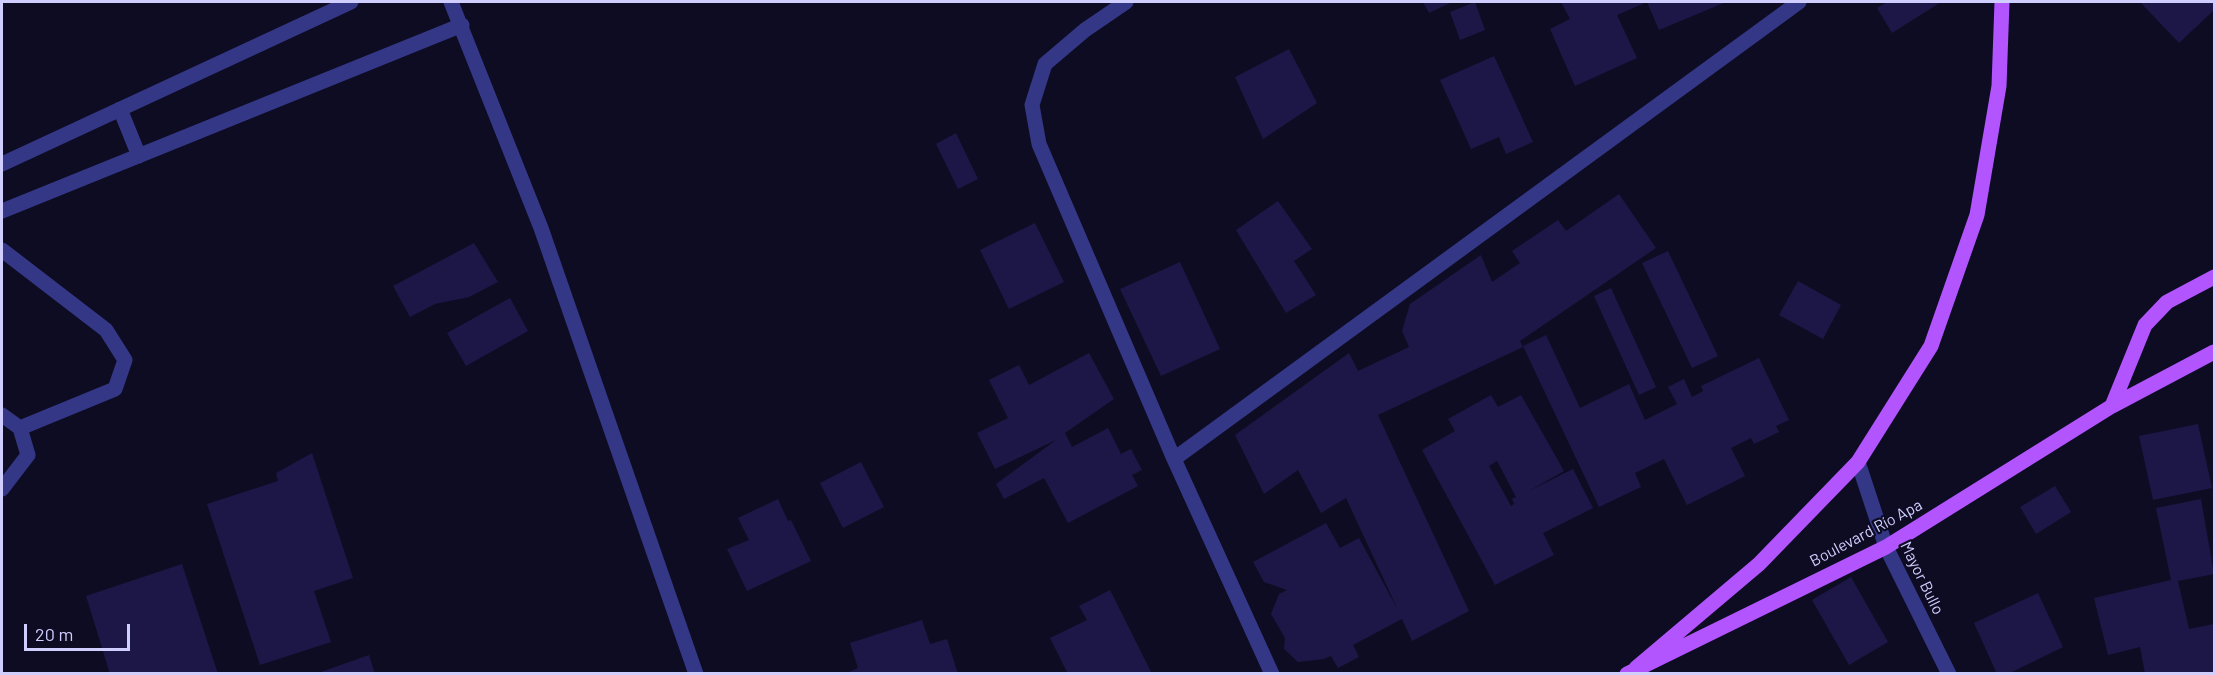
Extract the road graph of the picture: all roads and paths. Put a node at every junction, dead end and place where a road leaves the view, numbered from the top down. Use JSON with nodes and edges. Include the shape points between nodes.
{"nodes":[{"id":1,"x":351,"y":2,"type":"edge"},
{"id":2,"x":451,"y":2,"type":"edge"},
{"id":3,"x":1126,"y":2,"type":"edge"},
{"id":4,"x":1799,"y":2,"type":"edge"},
{"id":5,"x":2002,"y":2,"type":"edge"},
{"id":6,"x":462,"y":26,"type":"junction"},
{"id":7,"x":120,"y":109,"type":"junction"},
{"id":8,"x":139,"y":156,"type":"junction"},
{"id":9,"x":2,"y":164,"type":"edge"},
{"id":10,"x":2,"y":211,"type":"edge"},
{"id":11,"x":2,"y":250,"type":"edge"},
{"id":12,"x":2214,"y":277,"type":"edge"},
{"id":13,"x":2214,"y":352,"type":"edge"},
{"id":14,"x":2112,"y":406,"type":"junction"},
{"id":15,"x":2,"y":415,"type":"edge"},
{"id":16,"x":20,"y":428,"type":"junction"},
{"id":17,"x":1174,"y":459,"type":"junction"},
{"id":18,"x":1858,"y":462,"type":"junction"},
{"id":19,"x":2,"y":489,"type":"edge"},
{"id":20,"x":1886,"y":546,"type":"junction"},
{"id":21,"x":1631,"y":671,"type":"edge"},
{"id":22,"x":696,"y":674,"type":"edge"},
{"id":23,"x":1272,"y":674,"type":"edge"},
{"id":24,"x":1949,"y":674,"type":"edge"}],
"edges":[{"from":1,"to":7,"type":"street"},
{"from":2,"to":6,"type":"street"},
{"from":3,"to":17,"type":"street","via":[[1045,64],[1032,105],[1039,144]]},
{"from":4,"to":17,"type":"street"},
{"from":5,"to":18,"type":"main road","via":[[1999,86],[1977,215],[1931,346]]},
{"from":6,"to":8,"type":"street"},
{"from":6,"to":22,"type":"street","via":[[541,228]]},
{"from":7,"to":8,"type":"street"},
{"from":7,"to":9,"type":"street"},
{"from":8,"to":10,"type":"street"},
{"from":11,"to":16,"type":"street","via":[[106,330],[124,360],[115,389]]},
{"from":12,"to":14,"type":"main road","via":[[2167,302],[2145,325]]},
{"from":13,"to":14,"type":"main road","name":"Boulevard Río Apa"},
{"from":14,"to":20,"type":"main road","name":"Boulevard Río Apa"},
{"from":15,"to":16,"type":"street"},
{"from":16,"to":19,"type":"street","via":[[28,455]]},
{"from":17,"to":23,"type":"street"},
{"from":18,"to":20,"type":"street","name":"Mayor Bullo"},
{"from":18,"to":21,"type":"main road","via":[[1759,564]]},
{"from":20,"to":21,"type":"main road","name":"Boulevard Río Apa"},
{"from":20,"to":24,"type":"street","name":"Mayor Bullo"}]}
